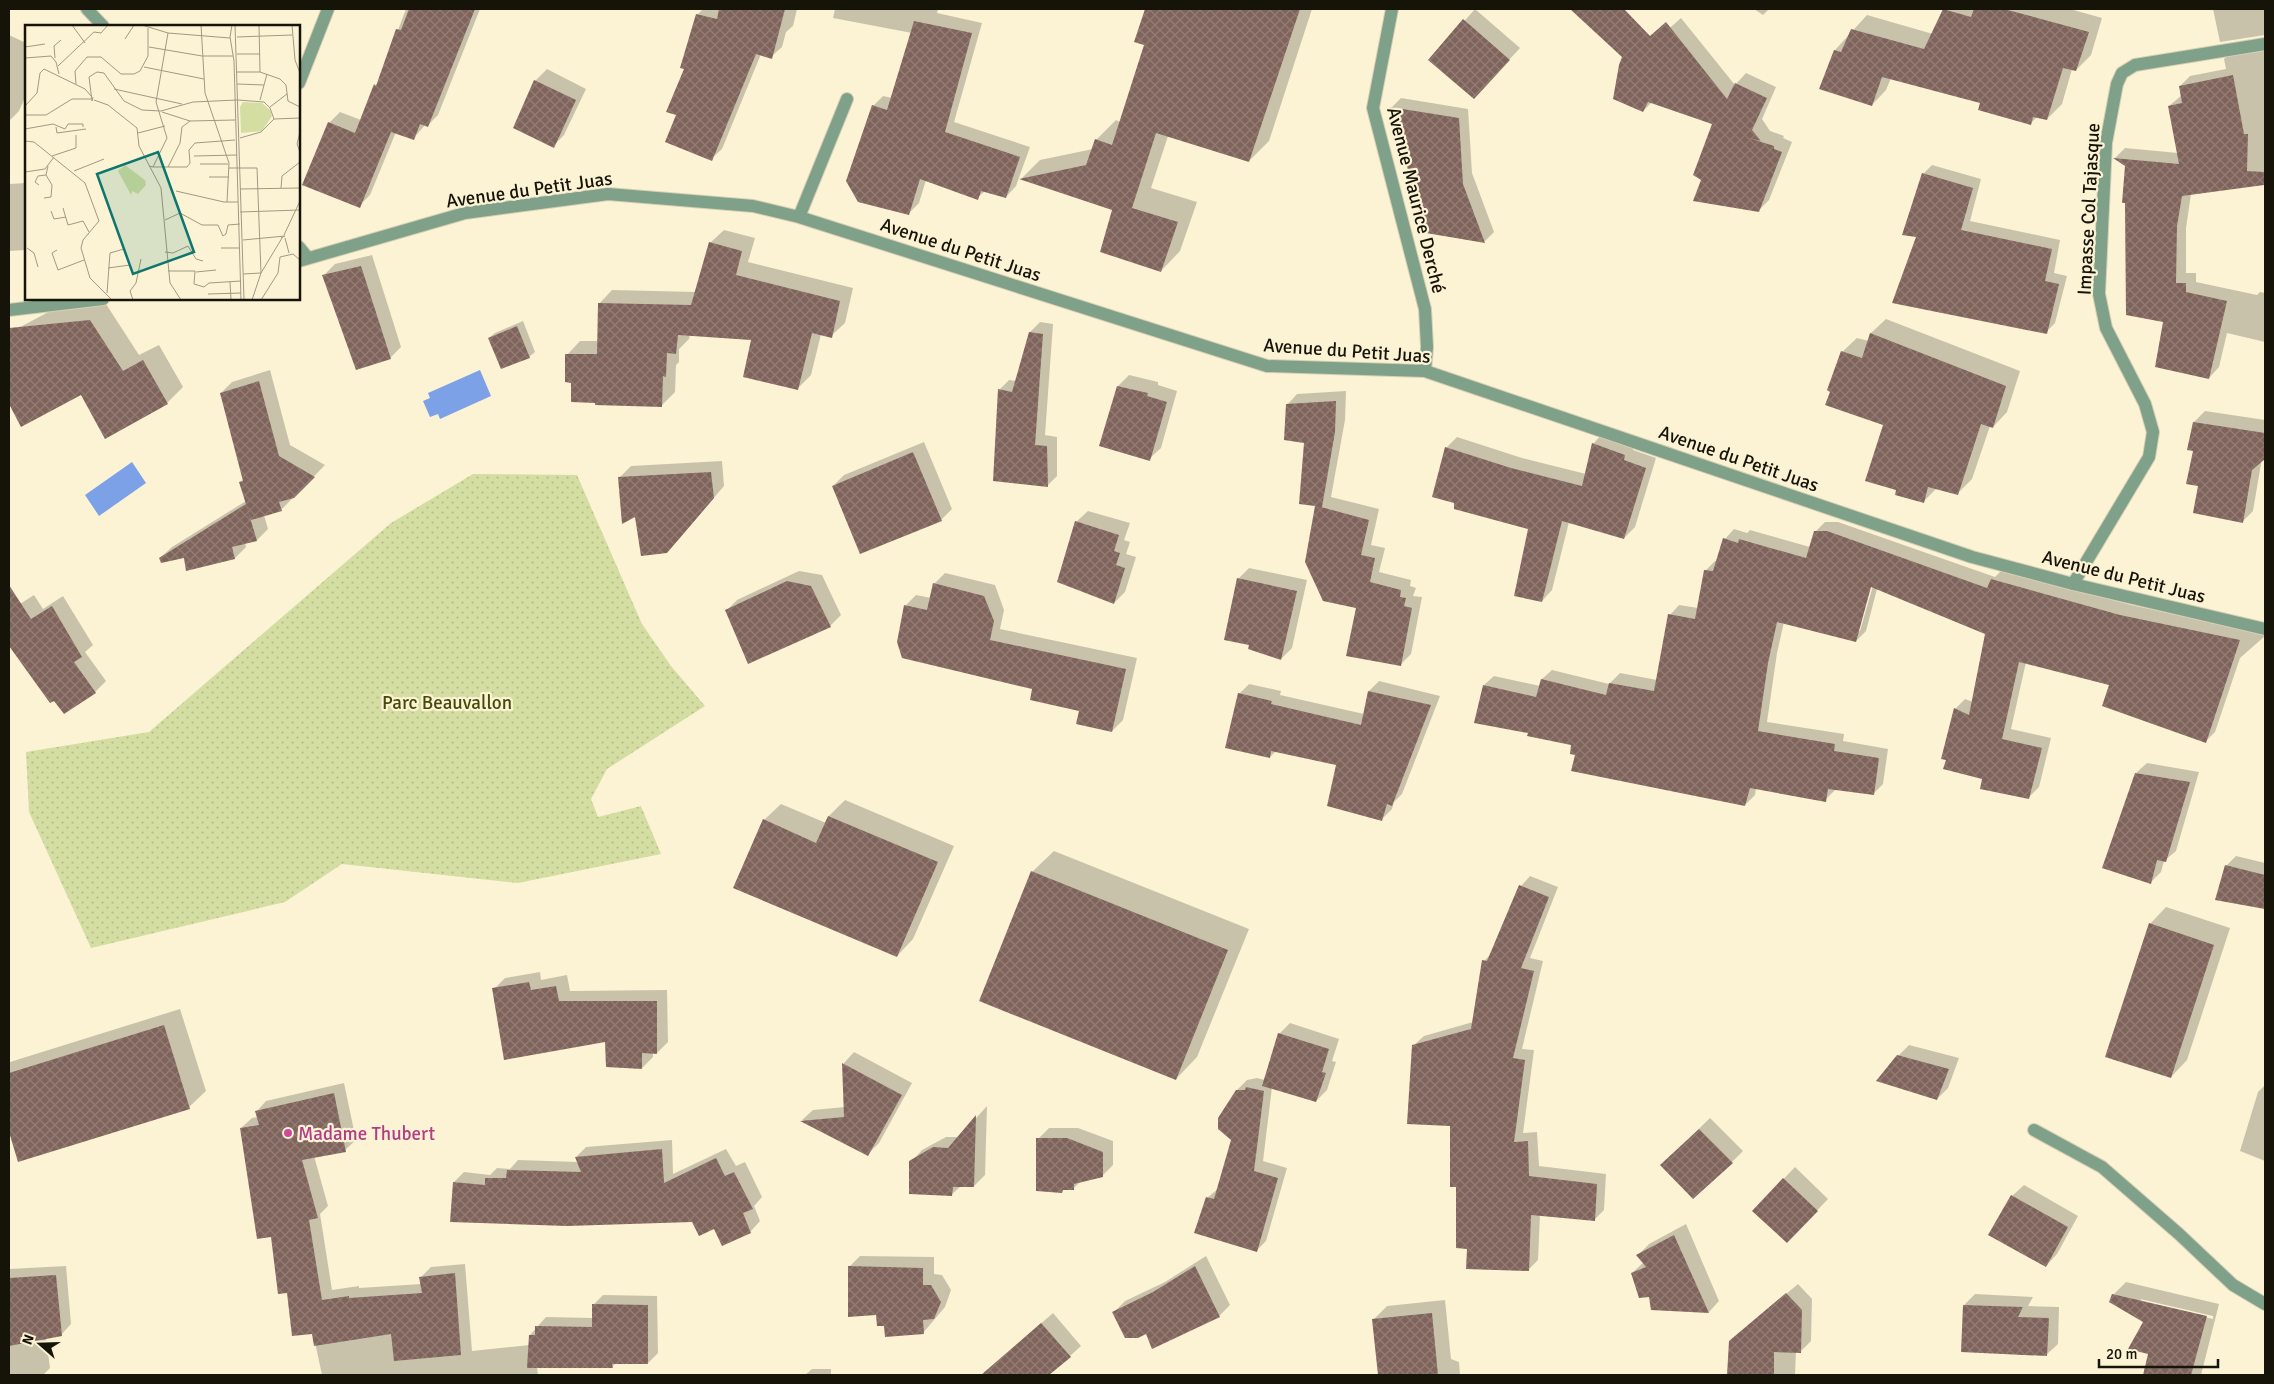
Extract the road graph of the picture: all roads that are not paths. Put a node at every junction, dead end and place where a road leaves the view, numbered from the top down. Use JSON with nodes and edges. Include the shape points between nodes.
{"nodes":[{"id":1,"x":87,"y":9,"type":"edge"},
{"id":2,"x":328,"y":9,"type":"edge"},
{"id":3,"x":1392,"y":9,"type":"edge"},
{"id":4,"x":102,"y":25,"type":"edge"},
{"id":5,"x":2265,"y":44,"type":"edge"},
{"id":6,"x":300,"y":81,"type":"edge"},
{"id":7,"x":846,"y":99,"type":"dead end"},
{"id":8,"x":799,"y":217,"type":"junction"},
{"id":9,"x":303,"y":260,"type":"edge"},
{"id":10,"x":94,"y":300,"type":"edge"},
{"id":11,"x":9,"y":310,"type":"edge"},
{"id":12,"x":1425,"y":372,"type":"junction"},
{"id":13,"x":2073,"y":584,"type":"junction"},
{"id":14,"x":2265,"y":629,"type":"edge"},
{"id":15,"x":2034,"y":1130,"type":"dead end"},
{"id":16,"x":2265,"y":1304,"type":"edge"}],
"edges":[{"from":1,"to":4,"type":"street"},
{"from":2,"to":6,"type":"street"},
{"from":3,"to":12,"type":"street","name":"Avenue Maurice Derché","via":[[1372,108],[1425,309]]},
{"from":5,"to":13,"type":"street","name":"Impasse Col Tajasque","via":[[2135,65],[2122,73],[2117,84],[2106,143],[2099,294],[2106,328],[2145,404],[2152,432],[2149,457]]},
{"from":7,"to":8,"type":"street"},
{"from":8,"to":9,"type":"street","name":"Avenue du Petit Juas","via":[[753,206],[608,194],[465,213]]},
{"from":8,"to":12,"type":"street","name":"Avenue du Petit Juas","via":[[1267,366]]},
{"from":10,"to":11,"type":"street"},
{"from":12,"to":13,"type":"street","name":"Avenue du Petit Juas","via":[[1972,557]]},
{"from":13,"to":14,"type":"street","name":"Avenue du Petit Juas"},
{"from":15,"to":16,"type":"street","via":[[2102,1167],[2233,1285]]}]}
